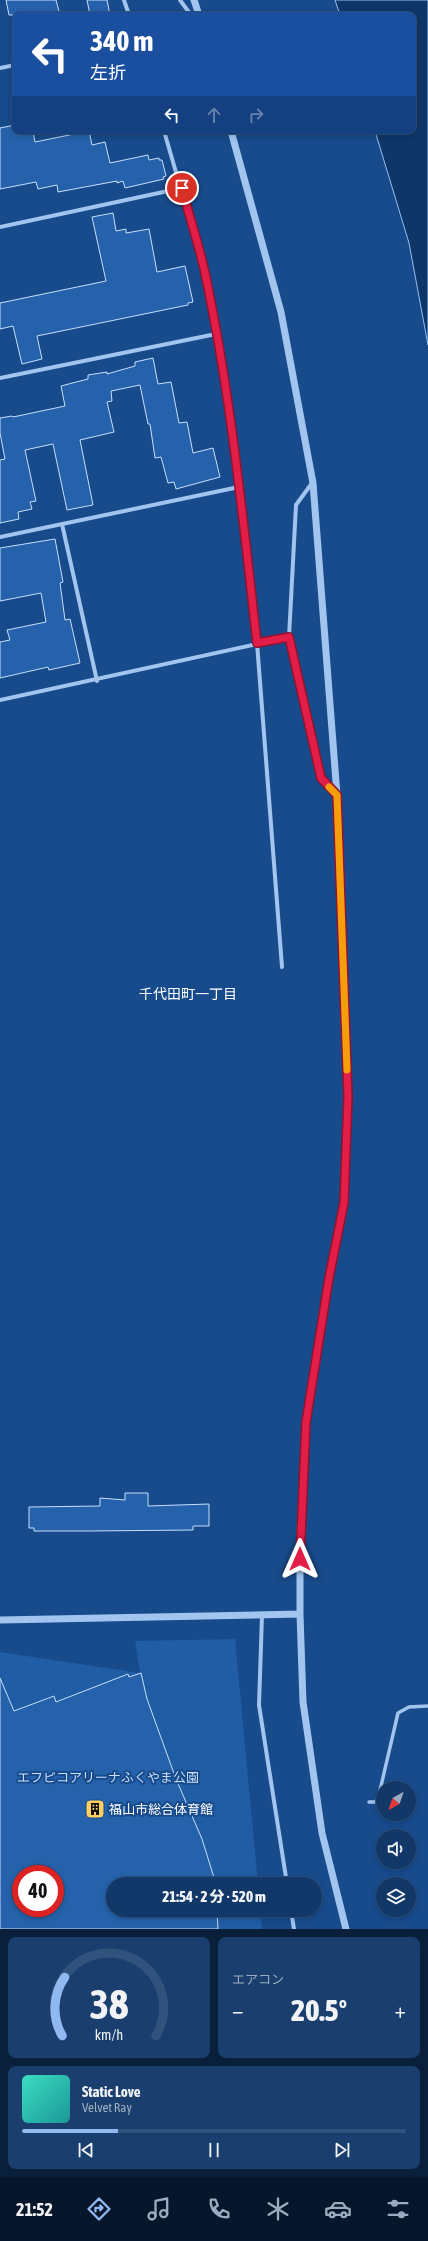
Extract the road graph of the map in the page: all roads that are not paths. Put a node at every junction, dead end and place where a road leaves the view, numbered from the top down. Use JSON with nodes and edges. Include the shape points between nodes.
{"nodes":[{"id":1,"x":124,"y":0,"type":"edge"},
{"id":2,"x":180,"y":0,"type":"edge"},
{"id":3,"x":194,"y":0,"type":"edge"},
{"id":4,"x":128,"y":12,"type":"edge"},
{"id":5,"x":189,"y":12,"type":"edge"},
{"id":6,"x":198,"y":12,"type":"edge"},
{"id":7,"x":12,"y":66,"type":"edge"},
{"id":8,"x":0,"y":68,"type":"edge"},
{"id":9,"x":165,"y":134,"type":"edge"},
{"id":10,"x":232,"y":134,"type":"edge"},
{"id":11,"x":182,"y":188,"type":"junction"},
{"id":12,"x":0,"y":227,"type":"edge"},
{"id":13,"x":216,"y":334,"type":"junction"},
{"id":14,"x":0,"y":378,"type":"edge"},
{"id":15,"x":313,"y":483,"type":"junction"},
{"id":16,"x":239,"y":487,"type":"junction"},
{"id":17,"x":62,"y":524,"type":"junction"},
{"id":18,"x":0,"y":537,"type":"edge"},
{"id":19,"x":289,"y":637,"type":"junction"},
{"id":20,"x":257,"y":643,"type":"junction"},
{"id":21,"x":97,"y":681,"type":"junction"},
{"id":22,"x":0,"y":700,"type":"edge"},
{"id":23,"x":337,"y":795,"type":"junction"},
{"id":24,"x":282,"y":967,"type":"dead end"},
{"id":25,"x":300,"y":1614,"type":"junction"},
{"id":26,"x":262,"y":1615,"type":"junction"},
{"id":27,"x":0,"y":1620,"type":"edge"},
{"id":28,"x":428,"y":1706,"type":"edge"},
{"id":29,"x":369,"y":1802,"type":"dead end"},
{"id":30,"x":286,"y":1877,"type":"edge"},
{"id":31,"x":292,"y":1917,"type":"edge"},
{"id":32,"x":294,"y":1929,"type":"edge"},
{"id":33,"x":346,"y":1929,"type":"edge"}],
"edges":[{"from":1,"to":4,"type":"street"},
{"from":2,"to":5,"type":"street"},
{"from":3,"to":6,"type":"street"},
{"from":7,"to":8,"type":"street"},
{"from":9,"to":11,"type":"street"},
{"from":10,"to":15,"type":"street","via":[[281,312]]},
{"from":11,"to":12,"type":"street"},
{"from":11,"to":13,"type":"street","via":[[205,272]]},
{"from":13,"to":14,"type":"street"},
{"from":13,"to":16,"type":"street"},
{"from":15,"to":19,"type":"street","via":[[296,505]]},
{"from":15,"to":23,"type":"street"},
{"from":16,"to":17,"type":"street"},
{"from":16,"to":20,"type":"street"},
{"from":17,"to":18,"type":"street"},
{"from":17,"to":21,"type":"street"},
{"from":19,"to":20,"type":"street"},
{"from":19,"to":23,"type":"street","via":[[321,778]]},
{"from":20,"to":21,"type":"street"},
{"from":20,"to":24,"type":"street"},
{"from":21,"to":22,"type":"street"},
{"from":23,"to":25,"type":"street","via":[[348,1097],[344,1203],[306,1422],[300,1532]]},
{"from":25,"to":26,"type":"street"},
{"from":25,"to":33,"type":"street","via":[[303,1702],[322,1833]]},
{"from":26,"to":27,"type":"street"},
{"from":26,"to":30,"type":"street","via":[[259,1705]]},
{"from":28,"to":29,"type":"street","via":[[409,1707],[398,1713],[378,1798],[375,1802]]},
{"from":31,"to":32,"type":"street"}]}
